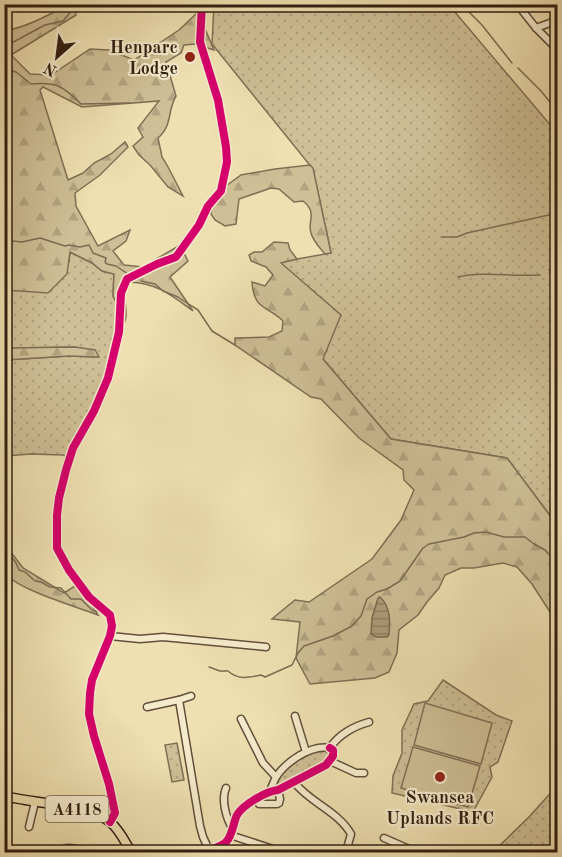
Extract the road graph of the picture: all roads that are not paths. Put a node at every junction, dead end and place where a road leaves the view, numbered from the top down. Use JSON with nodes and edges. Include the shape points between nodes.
{"nodes":[{"id":1,"x":202,"y":4,"type":"edge"},
{"id":2,"x":517,"y":4,"type":"edge"},
{"id":3,"x":558,"y":20,"type":"edge"},
{"id":4,"x":536,"y":28,"type":"junction"},
{"id":5,"x":558,"y":50,"type":"edge"},
{"id":6,"x":110,"y":636,"type":"junction"},
{"id":7,"x":266,"y":647,"type":"dead end"},
{"id":8,"x":191,"y":696,"type":"dead end"},
{"id":9,"x":179,"y":700,"type":"junction"},
{"id":10,"x":147,"y":706,"type":"dead end"},
{"id":11,"x":295,"y":716,"type":"dead end"},
{"id":12,"x":241,"y":719,"type":"dead end"},
{"id":13,"x":369,"y":722,"type":"dead end"},
{"id":14,"x":330,"y":748,"type":"junction"},
{"id":15,"x":306,"y":752,"type":"junction"},
{"id":16,"x":330,"y":761,"type":"junction"},
{"id":17,"x":364,"y":773,"type":"dead end"},
{"id":18,"x":276,"y":777,"type":"junction"},
{"id":19,"x":294,"y":783,"type":"junction"},
{"id":20,"x":226,"y":788,"type":"dead end"},
{"id":21,"x":270,"y":790,"type":"junction"},
{"id":22,"x":278,"y":790,"type":"junction"},
{"id":23,"x":4,"y":796,"type":"edge"},
{"id":24,"x":256,"y":800,"type":"junction"},
{"id":25,"x":35,"y":802,"type":"junction"},
{"id":26,"x":110,"y":822,"type":"junction"},
{"id":27,"x":29,"y":827,"type":"dead end"},
{"id":28,"x":231,"y":832,"type":"junction"},
{"id":29,"x":384,"y":838,"type":"dead end"},
{"id":30,"x":130,"y":850,"type":"edge"},
{"id":31,"x":206,"y":851,"type":"edge"},
{"id":32,"x":56,"y":852,"type":"edge"},
{"id":33,"x":88,"y":852,"type":"edge"},
{"id":34,"x":119,"y":852,"type":"edge"},
{"id":35,"x":282,"y":852,"type":"edge"},
{"id":36,"x":346,"y":852,"type":"edge"},
{"id":37,"x":416,"y":852,"type":"edge"}],
"edges":[{"from":1,"to":6,"type":"street","via":[[200,42],[218,100],[226,147],[221,191],[176,257],[127,279],[108,378],[73,448],[59,498],[57,548],[89,597],[110,615]]},
{"from":2,"to":4,"type":"street"},
{"from":3,"to":4,"type":"street"},
{"from":4,"to":5,"type":"street"},
{"from":6,"to":7,"type":"street"},
{"from":6,"to":26,"type":"street","via":[[92,680],[89,714],[115,813]]},
{"from":8,"to":9,"type":"street"},
{"from":9,"to":10,"type":"street"},
{"from":9,"to":31,"type":"street"},
{"from":11,"to":15,"type":"street"},
{"from":12,"to":18,"type":"street","via":[[263,763]]},
{"from":13,"to":14,"type":"street","via":[[348,732]]},
{"from":14,"to":15,"type":"street","via":[[317,747]]},
{"from":14,"to":16,"type":"street","via":[[334,753]]},
{"from":15,"to":18,"type":"street"},
{"from":16,"to":17,"type":"street"},
{"from":16,"to":19,"type":"street"},
{"from":18,"to":21,"type":"street"},
{"from":19,"to":22,"type":"street"},
{"from":19,"to":36,"type":"street","via":[[346,826],[351,834]]},
{"from":20,"to":28,"type":"street","via":[[225,806]]},
{"from":21,"to":22,"type":"street"},
{"from":21,"to":24,"type":"street"},
{"from":22,"to":24,"type":"street","via":[[277,804],[259,804]]},
{"from":23,"to":25,"type":"main road","number":"A4118"},
{"from":24,"to":28,"type":"street","via":[[238,814]]},
{"from":25,"to":26,"type":"main road","number":"A4118","via":[[80,810]]},
{"from":25,"to":27,"type":"street"},
{"from":26,"to":30,"type":"main road","number":"A4118"},
{"from":28,"to":31,"type":"street","via":[[224,844]]},
{"from":28,"to":35,"type":"street"},
{"from":29,"to":37,"type":"street"},
{"from":30,"to":34,"type":"street"},
{"from":32,"to":33,"type":"street","via":[[71,848]]}]}
